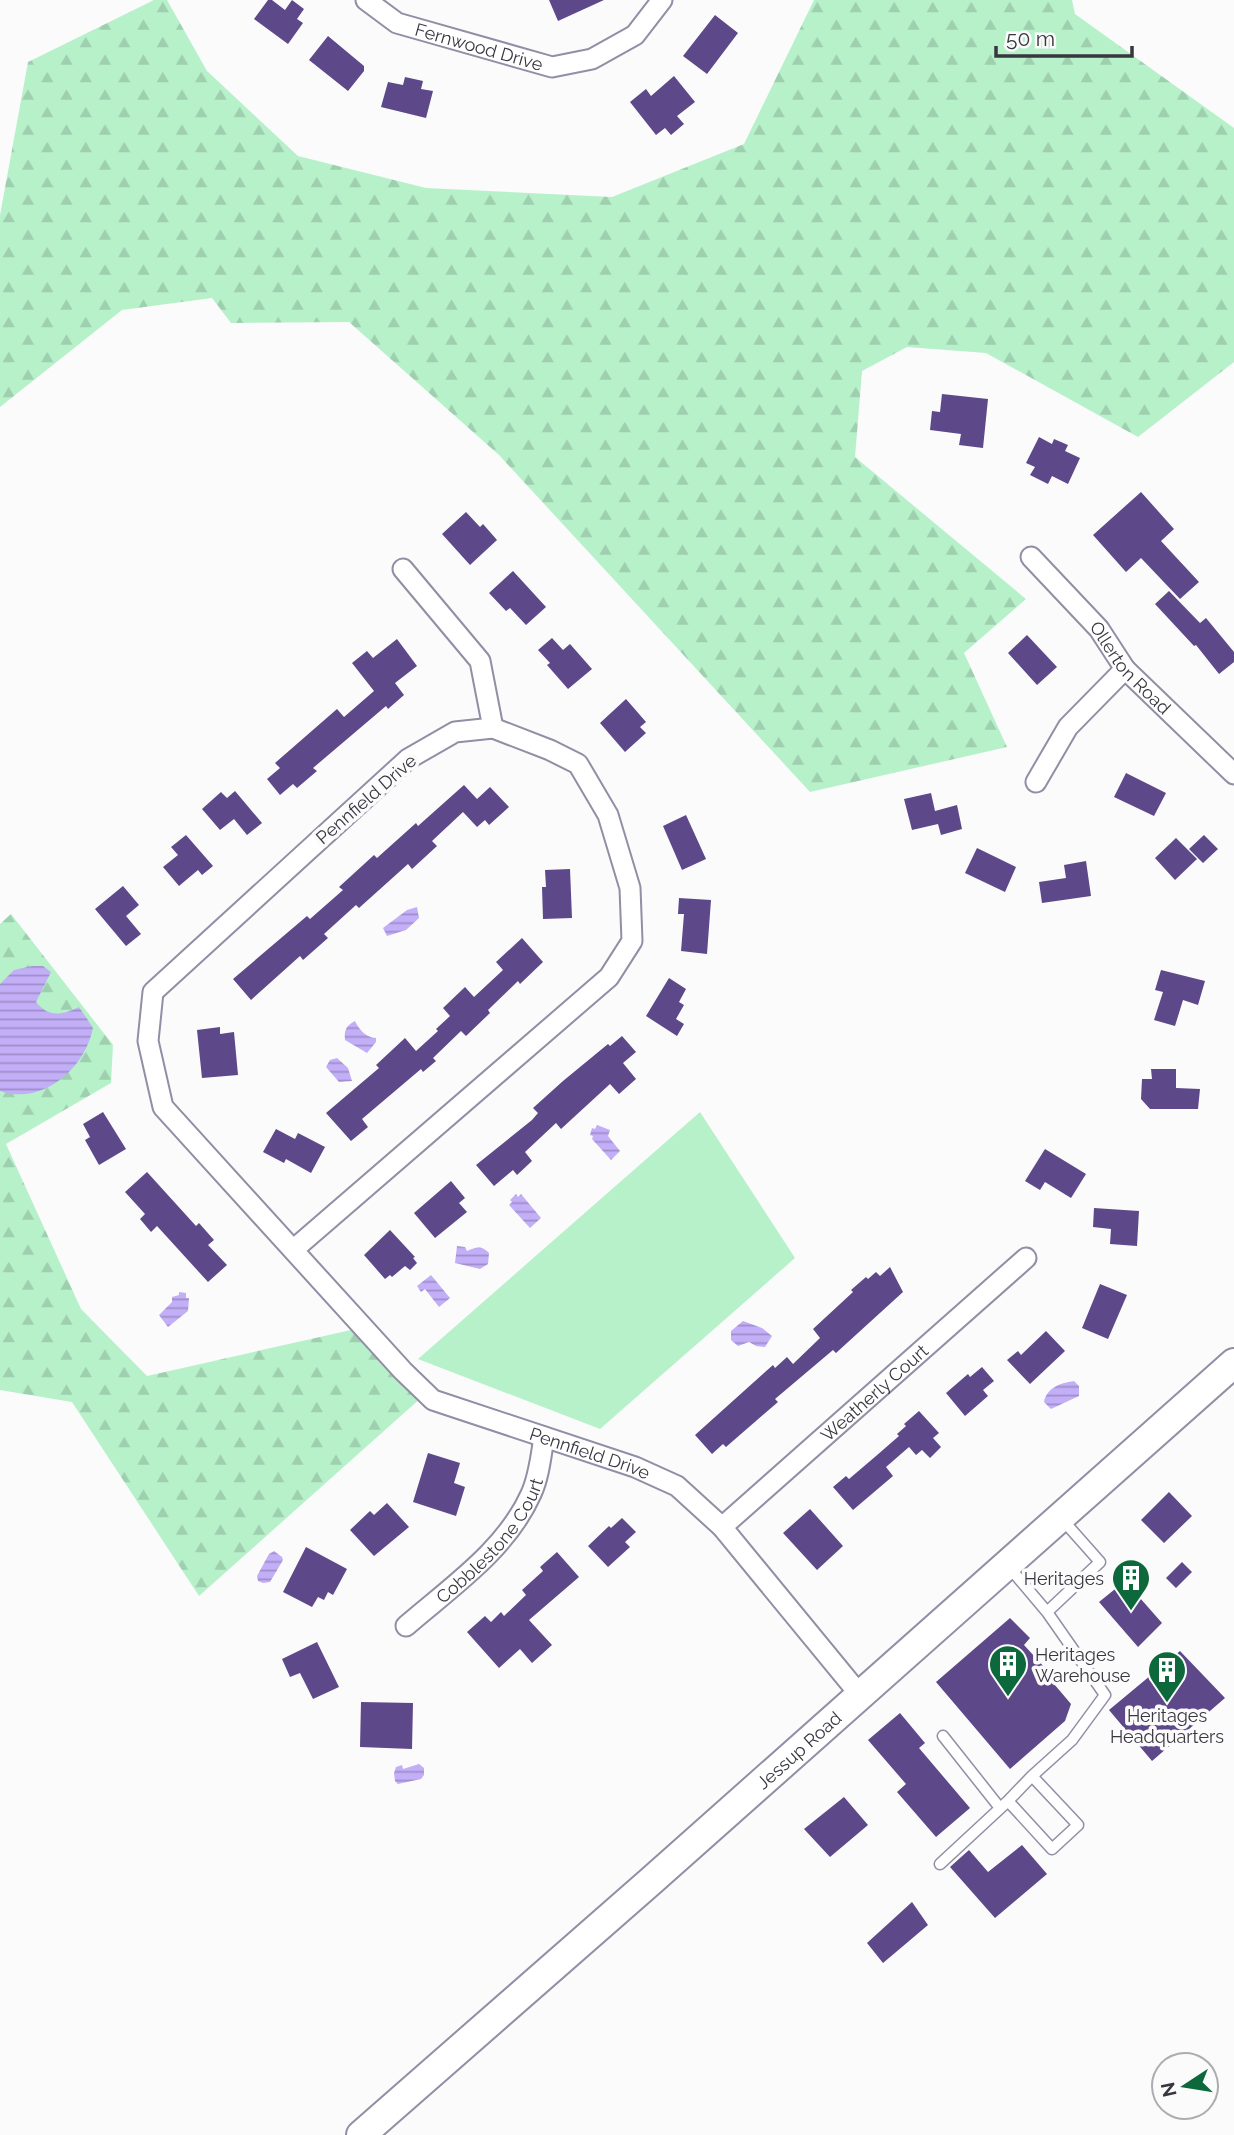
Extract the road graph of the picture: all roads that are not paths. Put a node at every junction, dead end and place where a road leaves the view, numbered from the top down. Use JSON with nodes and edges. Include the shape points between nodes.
{"nodes":[{"id":1,"x":366,"y":0,"type":"edge"},
{"id":2,"x":662,"y":0,"type":"edge"},
{"id":3,"x":1031,"y":557,"type":"dead end"},
{"id":4,"x":403,"y":569,"type":"dead end"},
{"id":5,"x":1125,"y":669,"type":"junction"},
{"id":6,"x":493,"y":728,"type":"junction"},
{"id":7,"x":1234,"y":774,"type":"edge"},
{"id":8,"x":1036,"y":782,"type":"dead end"},
{"id":9,"x":293,"y":1250,"type":"junction"},
{"id":10,"x":1026,"y":1258,"type":"dead end"},
{"id":11,"x":1234,"y":1363,"type":"edge"},
{"id":12,"x":544,"y":1437,"type":"junction"},
{"id":13,"x":1061,"y":1518,"type":"junction"},
{"id":14,"x":722,"y":1527,"type":"junction"},
{"id":15,"x":1008,"y":1565,"type":"junction"},
{"id":16,"x":1046,"y":1612,"type":"junction"},
{"id":17,"x":406,"y":1626,"type":"dead end"},
{"id":18,"x":860,"y":1695,"type":"junction"},
{"id":19,"x":943,"y":1736,"type":"dead end"},
{"id":20,"x":1032,"y":1776,"type":"junction"},
{"id":21,"x":1004,"y":1804,"type":"junction"},
{"id":22,"x":940,"y":1864,"type":"dead end"},
{"id":23,"x":361,"y":2135,"type":"edge"}],
"edges":[{"from":1,"to":2,"type":"street","name":"Fernwood Drive","via":[[397,23],[552,67],[592,59],[635,34]]},
{"from":3,"to":5,"type":"street","name":"Ollerton Road","via":[[1099,629]]},
{"from":4,"to":6,"type":"street","via":[[480,661]]},
{"from":5,"to":7,"type":"street","name":"Ollerton Road"},
{"from":5,"to":8,"type":"street","via":[[1068,727]]},
{"from":6,"to":9,"type":"street","name":"Pennfield Drive","via":[[578,764],[608,815],[630,888],[632,941],[609,977]]},
{"from":6,"to":9,"type":"street","name":"Pennfield Drive","via":[[455,732],[408,759],[153,992],[148,1041],[163,1107]]},
{"from":9,"to":12,"type":"street","name":"Pennfield Drive","via":[[433,1400]]},
{"from":10,"to":14,"type":"street","name":"Weatherly Court"},
{"from":11,"to":13,"type":"street","name":"Jessup Road"},
{"from":12,"to":14,"type":"street","name":"Pennfield Drive","via":[[635,1466],[677,1486]]},
{"from":12,"to":17,"type":"street","name":"Cobblestone Court","via":[[531,1496],[497,1547]]},
{"from":13,"to":15,"type":"street","name":"Jessup Road"},
{"from":13,"to":16,"type":"lane","via":[[1100,1562]]},
{"from":14,"to":18,"type":"street","name":"Pennfield Drive"},
{"from":15,"to":16,"type":"lane"},
{"from":15,"to":18,"type":"street","name":"Jessup Road"},
{"from":16,"to":20,"type":"lane","via":[[1105,1695],[1072,1740]]},
{"from":18,"to":23,"type":"street","name":"Jessup Road"},
{"from":19,"to":21,"type":"lane"},
{"from":20,"to":21,"type":"lane"},
{"from":20,"to":21,"type":"lane","via":[[1078,1825],[1052,1849]]},
{"from":21,"to":22,"type":"lane"}]}
